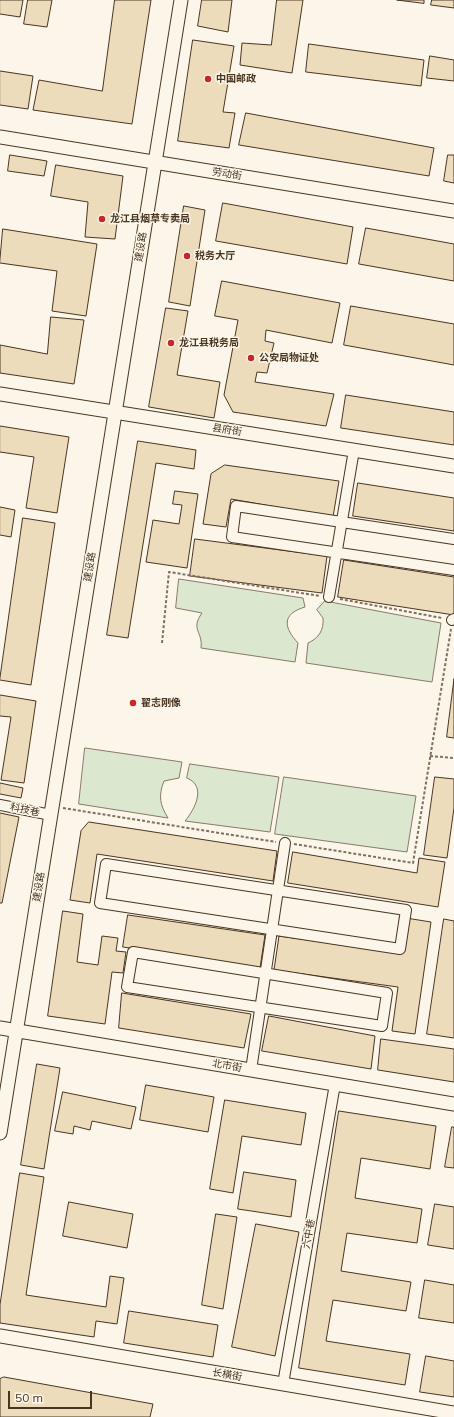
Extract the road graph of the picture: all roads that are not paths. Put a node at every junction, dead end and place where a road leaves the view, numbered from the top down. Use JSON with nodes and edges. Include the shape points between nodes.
{"nodes":[{"id":1,"x":181,"y":0,"type":"edge"},
{"id":2,"x":0,"y":137,"type":"edge"},
{"id":3,"x":155,"y":162,"type":"junction"},
{"id":4,"x":454,"y":211,"type":"edge"},
{"id":5,"x":0,"y":394,"type":"edge"},
{"id":6,"x":115,"y":412,"type":"junction"},
{"id":7,"x":354,"y":450,"type":"junction"},
{"id":8,"x":454,"y":466,"type":"edge"},
{"id":9,"x":341,"y":522,"type":"junction"},
{"id":10,"x":454,"y":539,"type":"edge"},
{"id":11,"x":337,"y":553,"type":"junction"},
{"id":12,"x":454,"y":570,"type":"edge"},
{"id":13,"x":329,"y":597,"type":"road end"},
{"id":14,"x":0,"y":805,"type":"edge"},
{"id":15,"x":51,"y":811,"type":"junction"},
{"id":16,"x":285,"y":843,"type":"road end"},
{"id":17,"x":278,"y":891,"type":"junction"},
{"id":18,"x":272,"y":930,"type":"junction"},
{"id":19,"x":266,"y":974,"type":"junction"},
{"id":20,"x":260,"y":1009,"type":"junction"},
{"id":21,"x":0,"y":1028,"type":"edge"},
{"id":22,"x":16,"y":1031,"type":"junction"},
{"id":23,"x":251,"y":1070,"type":"junction"},
{"id":24,"x":335,"y":1084,"type":"junction"},
{"id":25,"x":454,"y":1104,"type":"edge"},
{"id":26,"x":0,"y":1133,"type":"edge"},
{"id":27,"x":0,"y":1336,"type":"edge"},
{"id":28,"x":283,"y":1384,"type":"junction"},
{"id":29,"x":454,"y":1413,"type":"edge"}],
"edges":[{"from":1,"to":3,"type":"street","name":"建设路"},
{"from":2,"to":3,"type":"street","name":"劳动街"},
{"from":3,"to":4,"type":"street","name":"劳动街"},
{"from":3,"to":6,"type":"street","name":"建设路"},
{"from":5,"to":6,"type":"street","name":"县府街"},
{"from":6,"to":7,"type":"street","name":"县府街"},
{"from":6,"to":15,"type":"street","name":"建设路"},
{"from":7,"to":8,"type":"street","name":"县府街"},
{"from":7,"to":9,"type":"street"},
{"from":9,"to":10,"type":"street"},
{"from":9,"to":11,"type":"street"},
{"from":9,"to":11,"type":"street","via":[[236,506],[232,537]]},
{"from":11,"to":12,"type":"street"},
{"from":11,"to":13,"type":"street"},
{"from":14,"to":15,"type":"street","name":"科技巷"},
{"from":15,"to":22,"type":"street","name":"建设路"},
{"from":16,"to":17,"type":"street"},
{"from":17,"to":18,"type":"street"},
{"from":17,"to":18,"type":"street","via":[[406,910],[400,949]]},
{"from":17,"to":18,"type":"street","via":[[106,864],[100,903]]},
{"from":18,"to":19,"type":"street"},
{"from":19,"to":20,"type":"street"},
{"from":19,"to":20,"type":"street","via":[[387,993],[382,1026]]},
{"from":19,"to":20,"type":"street","via":[[133,952],[127,988]]},
{"from":20,"to":23,"type":"street"},
{"from":21,"to":22,"type":"street","name":"北市街"},
{"from":22,"to":23,"type":"street","name":"北市街"},
{"from":22,"to":26,"type":"street","name":"建设路"},
{"from":23,"to":24,"type":"street","name":"北市街"},
{"from":24,"to":25,"type":"street","name":"北市街"},
{"from":24,"to":28,"type":"street","name":"六中巷"},
{"from":27,"to":28,"type":"street","name":"长横街"},
{"from":28,"to":29,"type":"street","name":"长横街"}]}
